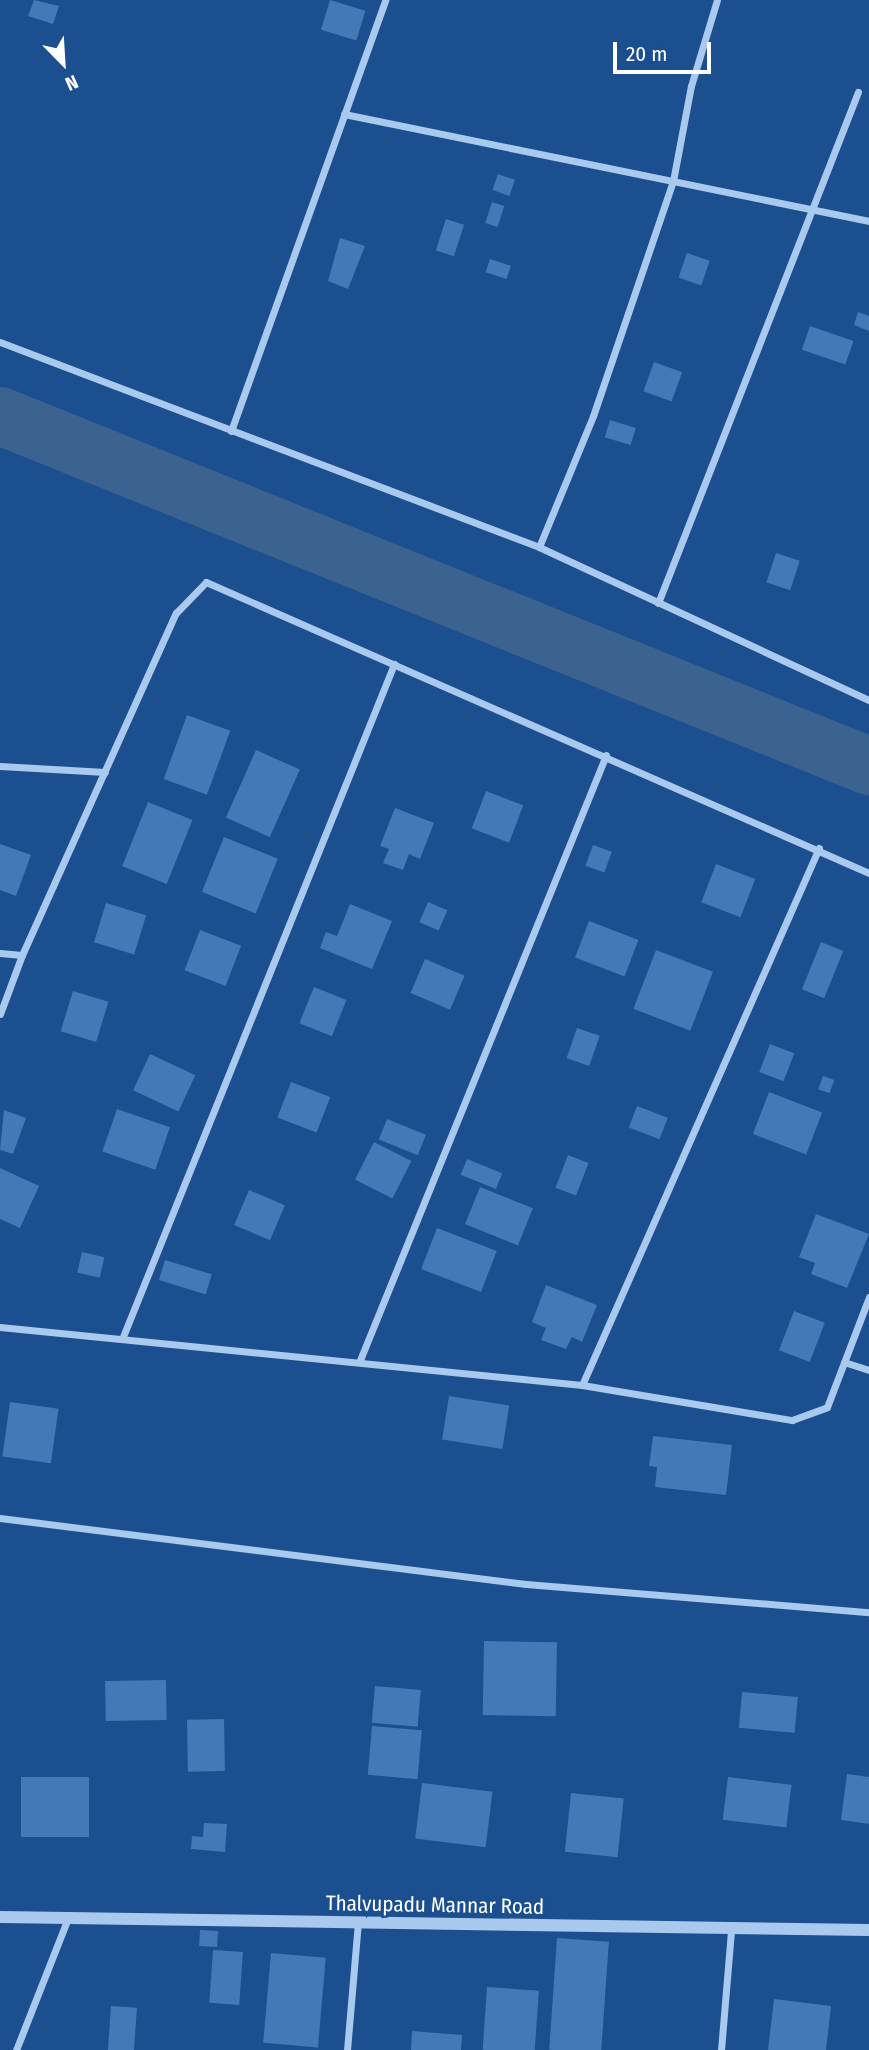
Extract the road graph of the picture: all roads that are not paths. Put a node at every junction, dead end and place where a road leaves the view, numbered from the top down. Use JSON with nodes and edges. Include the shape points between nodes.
{"nodes":[{"id":1,"x":385,"y":0,"type":"edge"},
{"id":2,"x":717,"y":0,"type":"edge"},
{"id":3,"x":858,"y":92,"type":"dead end"},
{"id":4,"x":344,"y":114,"type":"junction"},
{"id":5,"x":673,"y":181,"type":"junction"},
{"id":6,"x":815,"y":210,"type":"junction"},
{"id":7,"x":869,"y":221,"type":"edge"},
{"id":8,"x":0,"y":342,"type":"edge"},
{"id":9,"x":231,"y":431,"type":"junction"},
{"id":10,"x":539,"y":547,"type":"junction"},
{"id":11,"x":658,"y":603,"type":"junction"},
{"id":12,"x":394,"y":664,"type":"junction"},
{"id":13,"x":869,"y":700,"type":"edge"},
{"id":14,"x":606,"y":755,"type":"junction"},
{"id":15,"x":0,"y":766,"type":"edge"},
{"id":16,"x":105,"y":772,"type":"junction"},
{"id":17,"x":819,"y":848,"type":"junction"},
{"id":18,"x":869,"y":873,"type":"edge"},
{"id":19,"x":0,"y":953,"type":"edge"},
{"id":20,"x":22,"y":955,"type":"junction"},
{"id":21,"x":0,"y":1014,"type":"edge"},
{"id":22,"x":869,"y":1297,"type":"edge"},
{"id":23,"x":0,"y":1327,"type":"edge"},
{"id":24,"x":122,"y":1339,"type":"junction"},
{"id":25,"x":360,"y":1360,"type":"junction"},
{"id":26,"x":844,"y":1362,"type":"junction"},
{"id":27,"x":869,"y":1370,"type":"edge"},
{"id":28,"x":582,"y":1385,"type":"junction"},
{"id":29,"x":0,"y":1518,"type":"edge"},
{"id":30,"x":869,"y":1612,"type":"edge"},
{"id":31,"x":0,"y":1917,"type":"edge"},
{"id":32,"x":68,"y":1917,"type":"junction"},
{"id":33,"x":358,"y":1922,"type":"junction"},
{"id":34,"x":730,"y":1930,"type":"junction"},
{"id":35,"x":869,"y":1930,"type":"edge"},
{"id":36,"x":16,"y":2050,"type":"edge"},
{"id":37,"x":347,"y":2050,"type":"edge"},
{"id":38,"x":721,"y":2050,"type":"edge"}],
"edges":[{"from":1,"to":4,"type":"street"},
{"from":2,"to":5,"type":"street","via":[[691,86]]},
{"from":3,"to":6,"type":"street"},
{"from":4,"to":5,"type":"street"},
{"from":4,"to":9,"type":"street"},
{"from":5,"to":6,"type":"street"},
{"from":5,"to":10,"type":"street","via":[[593,416]]},
{"from":6,"to":7,"type":"street"},
{"from":6,"to":11,"type":"street"},
{"from":8,"to":9,"type":"street"},
{"from":9,"to":10,"type":"street"},
{"from":10,"to":11,"type":"street"},
{"from":11,"to":13,"type":"street"},
{"from":12,"to":14,"type":"street"},
{"from":12,"to":16,"type":"street","via":[[206,582],[176,613]]},
{"from":12,"to":24,"type":"street"},
{"from":14,"to":17,"type":"street"},
{"from":14,"to":25,"type":"street"},
{"from":15,"to":16,"type":"street"},
{"from":16,"to":20,"type":"street"},
{"from":17,"to":18,"type":"street"},
{"from":17,"to":28,"type":"street"},
{"from":19,"to":20,"type":"street"},
{"from":20,"to":21,"type":"street"},
{"from":22,"to":26,"type":"street"},
{"from":23,"to":24,"type":"street"},
{"from":24,"to":25,"type":"street"},
{"from":25,"to":28,"type":"street"},
{"from":26,"to":27,"type":"street"},
{"from":26,"to":28,"type":"street","via":[[827,1407],[792,1420]]},
{"from":29,"to":30,"type":"street","via":[[526,1584]]},
{"from":31,"to":32,"type":"street","name":"Thalvupadu Mannar Road"},
{"from":32,"to":33,"type":"street","name":"Thalvupadu Mannar Road"},
{"from":32,"to":36,"type":"street"},
{"from":33,"to":34,"type":"street","name":"Thalvupadu Mannar Road"},
{"from":33,"to":37,"type":"street"},
{"from":34,"to":35,"type":"street","name":"Thalvupadu Mannar Road"},
{"from":34,"to":38,"type":"street"}]}
